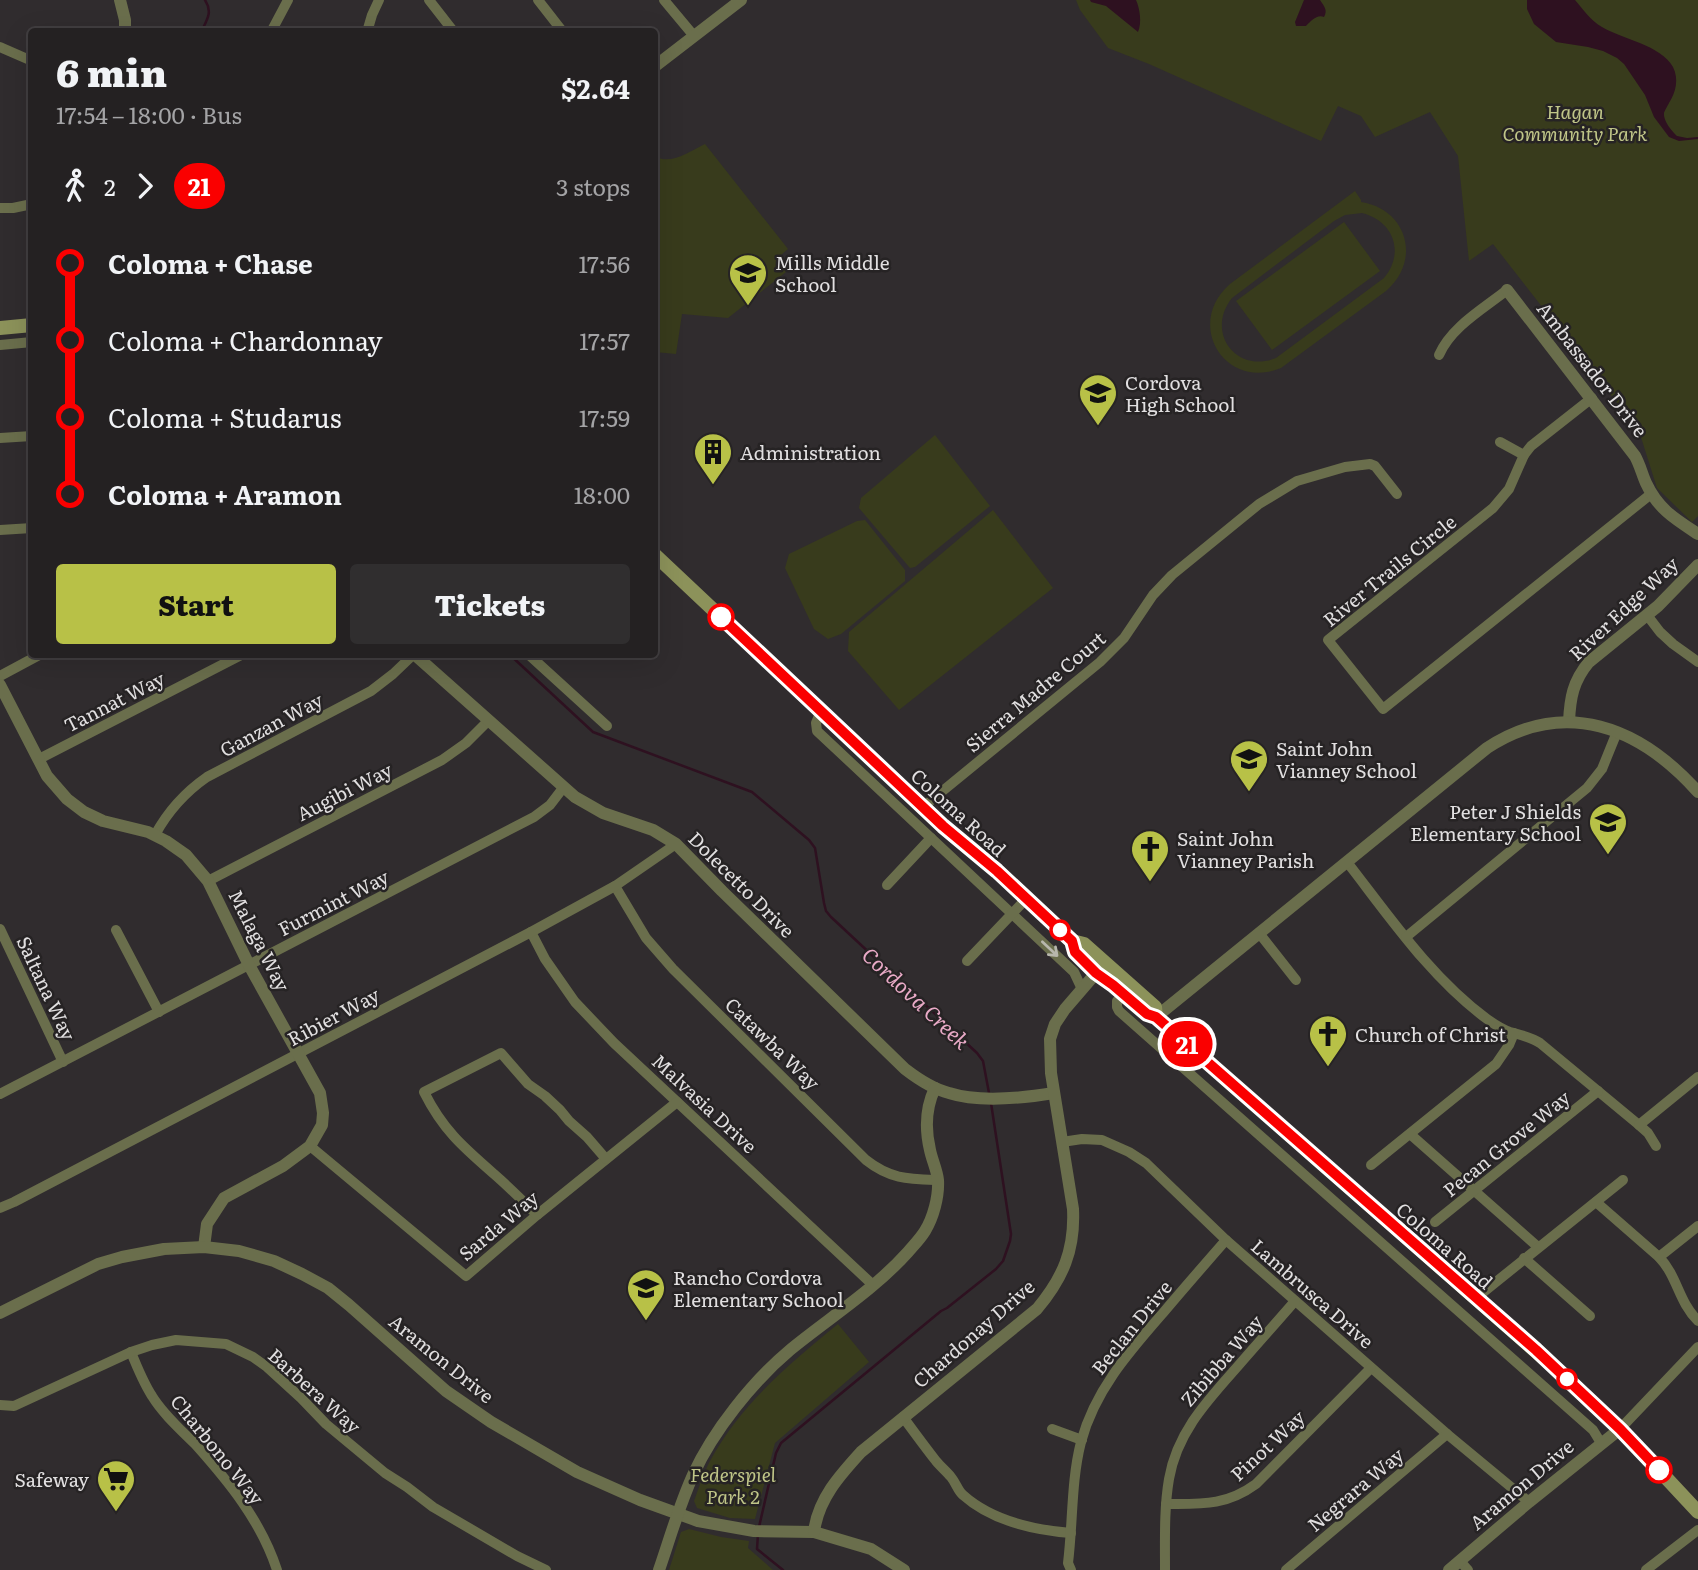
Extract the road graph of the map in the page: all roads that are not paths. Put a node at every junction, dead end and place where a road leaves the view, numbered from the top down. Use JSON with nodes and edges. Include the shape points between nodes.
{"nodes":[{"id":1,"x":120,"y":0,"type":"edge"},
{"id":2,"x":288,"y":0,"type":"edge"},
{"id":3,"x":379,"y":0,"type":"edge"},
{"id":4,"x":429,"y":0,"type":"edge"},
{"id":5,"x":538,"y":0,"type":"edge"},
{"id":6,"x":664,"y":0,"type":"edge"},
{"id":7,"x":741,"y":0,"type":"edge"},
{"id":8,"x":125,"y":28,"type":"edge"},
{"id":9,"x":273,"y":28,"type":"edge"},
{"id":10,"x":368,"y":28,"type":"edge"},
{"id":11,"x":451,"y":28,"type":"edge"},
{"id":12,"x":560,"y":28,"type":"edge"},
{"id":13,"x":694,"y":36,"type":"junction"},
{"id":14,"x":0,"y":47,"type":"edge"},
{"id":15,"x":28,"y":59,"type":"edge"},
{"id":16,"x":658,"y":64,"type":"edge"},
{"id":17,"x":28,"y":205,"type":"edge"},
{"id":18,"x":0,"y":208,"type":"edge"},
{"id":19,"x":1507,"y":290,"type":"joint"},
{"id":20,"x":28,"y":325,"type":"edge"},
{"id":21,"x":0,"y":328,"type":"edge"},
{"id":22,"x":28,"y":342,"type":"edge"},
{"id":23,"x":0,"y":345,"type":"edge"},
{"id":24,"x":1438,"y":355,"type":"dead end"},
{"id":25,"x":1592,"y":398,"type":"junction"},
{"id":26,"x":28,"y":436,"type":"edge"},
{"id":27,"x":0,"y":438,"type":"edge"},
{"id":28,"x":1500,"y":442,"type":"dead end"},
{"id":29,"x":1524,"y":455,"type":"junction"},
{"id":30,"x":1396,"y":494,"type":"dead end"},
{"id":31,"x":1651,"y":494,"type":"junction"},
{"id":32,"x":28,"y":528,"type":"edge"},
{"id":33,"x":0,"y":530,"type":"edge"},
{"id":34,"x":1698,"y":534,"type":"edge"},
{"id":35,"x":658,"y":558,"type":"edge"},
{"id":36,"x":1698,"y":565,"type":"edge"},
{"id":37,"x":1647,"y":615,"type":"junction"},
{"id":38,"x":34,"y":658,"type":"edge"},
{"id":39,"x":235,"y":658,"type":"edge"},
{"id":40,"x":410,"y":658,"type":"edge"},
{"id":41,"x":418,"y":658,"type":"edge"},
{"id":42,"x":532,"y":658,"type":"edge"},
{"id":43,"x":1698,"y":663,"type":"edge"},
{"id":44,"x":0,"y":677,"type":"edge"},
{"id":45,"x":0,"y":685,"type":"edge"},
{"id":46,"x":821,"y":711,"type":"junction"},
{"id":47,"x":488,"y":721,"type":"junction"},
{"id":48,"x":1569,"y":722,"type":"junction"},
{"id":49,"x":607,"y":726,"type":"dead end"},
{"id":50,"x":1616,"y":732,"type":"junction"},
{"id":51,"x":39,"y":759,"type":"junction"},
{"id":52,"x":563,"y":788,"type":"junction"},
{"id":53,"x":1698,"y":792,"type":"edge"},
{"id":54,"x":923,"y":807,"type":"junction"},
{"id":55,"x":155,"y":835,"type":"junction"},
{"id":56,"x":931,"y":838,"type":"junction"},
{"id":57,"x":676,"y":844,"type":"junction"},
{"id":58,"x":1346,"y":862,"type":"junction"},
{"id":59,"x":208,"y":881,"type":"junction"},
{"id":60,"x":615,"y":886,"type":"junction"},
{"id":61,"x":887,"y":886,"type":"dead end"},
{"id":62,"x":1026,"y":899,"type":"junction"},
{"id":63,"x":1013,"y":914,"type":"junction"},
{"id":64,"x":0,"y":929,"type":"edge"},
{"id":65,"x":116,"y":930,"type":"dead end"},
{"id":66,"x":531,"y":932,"type":"junction"},
{"id":67,"x":1259,"y":933,"type":"junction"},
{"id":68,"x":1406,"y":937,"type":"junction"},
{"id":69,"x":1072,"y":941,"type":"junction"},
{"id":70,"x":1087,"y":947,"type":"junction"},
{"id":71,"x":967,"y":961,"type":"dead end"},
{"id":72,"x":249,"y":965,"type":"junction"},
{"id":73,"x":1096,"y":973,"type":"junction"},
{"id":74,"x":1296,"y":980,"type":"dead end"},
{"id":75,"x":1082,"y":989,"type":"junction"},
{"id":76,"x":1124,"y":994,"type":"junction"},
{"id":77,"x":159,"y":1012,"type":"junction"},
{"id":78,"x":1156,"y":1017,"type":"junction"},
{"id":79,"x":1514,"y":1033,"type":"junction"},
{"id":80,"x":299,"y":1054,"type":"junction"},
{"id":81,"x":63,"y":1062,"type":"junction"},
{"id":82,"x":1698,"y":1077,"type":"edge"},
{"id":83,"x":935,"y":1088,"type":"junction"},
{"id":84,"x":1598,"y":1091,"type":"junction"},
{"id":85,"x":1054,"y":1093,"type":"junction"},
{"id":86,"x":0,"y":1094,"type":"edge"},
{"id":87,"x":677,"y":1101,"type":"junction"},
{"id":88,"x":1639,"y":1125,"type":"junction"},
{"id":89,"x":1410,"y":1134,"type":"junction"},
{"id":90,"x":1062,"y":1142,"type":"junction"},
{"id":91,"x":310,"y":1146,"type":"junction"},
{"id":92,"x":1656,"y":1146,"type":"dead end"},
{"id":93,"x":606,"y":1159,"type":"junction"},
{"id":94,"x":1371,"y":1165,"type":"dead end"},
{"id":95,"x":938,"y":1180,"type":"junction"},
{"id":96,"x":1623,"y":1180,"type":"dead end"},
{"id":97,"x":1474,"y":1191,"type":"junction"},
{"id":98,"x":1595,"y":1202,"type":"junction"},
{"id":99,"x":0,"y":1208,"type":"edge"},
{"id":100,"x":537,"y":1215,"type":"junction"},
{"id":101,"x":1435,"y":1222,"type":"dead end"},
{"id":102,"x":1698,"y":1226,"type":"edge"},
{"id":103,"x":1226,"y":1240,"type":"junction"},
{"id":104,"x":204,"y":1247,"type":"junction"},
{"id":105,"x":1538,"y":1247,"type":"junction"},
{"id":106,"x":1659,"y":1257,"type":"junction"},
{"id":107,"x":1524,"y":1258,"type":"junction"},
{"id":108,"x":873,"y":1285,"type":"junction"},
{"id":109,"x":1476,"y":1298,"type":"junction"},
{"id":110,"x":1296,"y":1301,"type":"junction"},
{"id":111,"x":0,"y":1313,"type":"edge"},
{"id":112,"x":1590,"y":1316,"type":"dead end"},
{"id":113,"x":1698,"y":1321,"type":"edge"},
{"id":114,"x":1698,"y":1347,"type":"edge"},
{"id":115,"x":131,"y":1352,"type":"junction"},
{"id":116,"x":1371,"y":1368,"type":"junction"},
{"id":117,"x":0,"y":1405,"type":"edge"},
{"id":118,"x":903,"y":1417,"type":"junction"},
{"id":119,"x":1052,"y":1429,"type":"dead end"},
{"id":120,"x":1620,"y":1429,"type":"junction"},
{"id":121,"x":1447,"y":1434,"type":"junction"},
{"id":122,"x":1082,"y":1440,"type":"junction"},
{"id":123,"x":1601,"y":1444,"type":"junction"},
{"id":124,"x":1529,"y":1502,"type":"junction"},
{"id":125,"x":1166,"y":1504,"type":"junction"},
{"id":126,"x":1698,"y":1512,"type":"edge"},
{"id":127,"x":678,"y":1514,"type":"junction"},
{"id":128,"x":1698,"y":1530,"type":"edge"},
{"id":129,"x":814,"y":1532,"type":"junction"},
{"id":130,"x":1071,"y":1533,"type":"junction"},
{"id":131,"x":1464,"y":1565,"type":"edge"},
{"id":132,"x":277,"y":1570,"type":"edge"},
{"id":133,"x":546,"y":1570,"type":"edge"},
{"id":134,"x":659,"y":1570,"type":"edge"},
{"id":135,"x":904,"y":1570,"type":"edge"},
{"id":136,"x":1071,"y":1570,"type":"edge"},
{"id":137,"x":1165,"y":1570,"type":"edge"},
{"id":138,"x":1286,"y":1570,"type":"edge"},
{"id":139,"x":1449,"y":1570,"type":"edge"},
{"id":140,"x":1646,"y":1570,"type":"edge"}],
"edges":[{"from":1,"to":8,"type":"street"},
{"from":2,"to":9,"type":"street"},
{"from":3,"to":10,"type":"street"},
{"from":4,"to":11,"type":"street"},
{"from":5,"to":12,"type":"street"},
{"from":6,"to":13,"type":"street"},
{"from":7,"to":13,"type":"street"},
{"from":13,"to":16,"type":"street"},
{"from":14,"to":15,"type":"street"},
{"from":17,"to":18,"type":"street"},
{"from":19,"to":24,"type":"street","via":[[1453,333]]},
{"from":19,"to":25,"type":"street","name":"Ambassador Drive"},
{"from":20,"to":21,"type":"main road"},
{"from":22,"to":23,"type":"street"},
{"from":25,"to":29,"type":"street","name":"River Trails Circle"},
{"from":25,"to":31,"type":"street","name":"Ambassador Drive","via":[[1635,456]]},
{"from":26,"to":27,"type":"street"},
{"from":28,"to":29,"type":"street"},
{"from":29,"to":31,"type":"street","name":"River Trails Circle","via":[[1509,489],[1493,508],[1328,640],[1383,709]]},
{"from":30,"to":54,"type":"street","name":"Sierra Madre Court","via":[[1370,464],[1297,481],[1259,505],[1172,575],[1100,662]]},
{"from":31,"to":34,"type":"street","name":"Ambassador Drive","via":[[1661,509]]},
{"from":32,"to":33,"type":"street"},
{"from":35,"to":46,"type":"main road","name":"Coloma Road"},
{"from":36,"to":37,"type":"street","name":"River Edge Way"},
{"from":37,"to":43,"type":"street"},
{"from":37,"to":48,"type":"street","name":"River Edge Way","via":[[1582,671],[1572,691]]},
{"from":38,"to":44,"type":"street"},
{"from":39,"to":51,"type":"street","name":"Tannat Way"},
{"from":40,"to":55,"type":"street","name":"Ganzan Way","via":[[371,691],[207,777],[176,803]]},
{"from":41,"to":47,"type":"street","name":"Dolecetto Drive"},
{"from":42,"to":49,"type":"street"},
{"from":45,"to":51,"type":"street","name":"Malaga Way"},
{"from":46,"to":54,"type":"main road","name":"Coloma Road"},
{"from":46,"to":56,"type":"street","name":"Coloma Road","via":[[817,731]]},
{"from":47,"to":52,"type":"street","name":"Dolecetto Drive"},
{"from":47,"to":59,"type":"street","name":"Augibi Way","via":[[442,760]]},
{"from":48,"to":50,"type":"street"},
{"from":48,"to":58,"type":"street","via":[[1525,729],[1493,744]]},
{"from":50,"to":53,"type":"street","via":[[1665,761]]},
{"from":50,"to":68,"type":"street","via":[[1602,769],[1587,788]]},
{"from":51,"to":55,"type":"street","name":"Malaga Way","via":[[47,776],[84,812]]},
{"from":52,"to":57,"type":"street","name":"Dolecetto Drive","via":[[588,806],[653,830]]},
{"from":52,"to":72,"type":"street","name":"Furmint Way","via":[[534,817]]},
{"from":54,"to":62,"type":"main road","name":"Coloma Road"},
{"from":55,"to":59,"type":"street","name":"Malaga Way","via":[[177,847]]},
{"from":56,"to":61,"type":"street"},
{"from":56,"to":63,"type":"street","name":"Coloma Road"},
{"from":57,"to":60,"type":"street","name":"Ribier Way"},
{"from":57,"to":83,"type":"street","name":"Dolecetto Drive","via":[[905,1069]]},
{"from":58,"to":67,"type":"street"},
{"from":58,"to":68,"type":"street"},
{"from":59,"to":72,"type":"street","name":"Malaga Way"},
{"from":60,"to":66,"type":"street","name":"Ribier Way"},
{"from":60,"to":95,"type":"street","name":"Catawba Way","via":[[646,938],[673,969],[866,1160],[900,1178]]},
{"from":62,"to":63,"type":"street"},
{"from":62,"to":69,"type":"main road","name":"Coloma Road"},
{"from":63,"to":71,"type":"street"},
{"from":63,"to":75,"type":"street","name":"Coloma Road","one_way":true,"via":[[1074,972]]},
{"from":64,"to":81,"type":"street","name":"Saltana Way"},
{"from":65,"to":77,"type":"street"},
{"from":66,"to":80,"type":"street","name":"Ribier Way"},
{"from":66,"to":87,"type":"street","name":"Malvasia Drive","via":[[575,1002]]},
{"from":67,"to":74,"type":"street"},
{"from":67,"to":78,"type":"street"},
{"from":68,"to":79,"type":"street","via":[[1465,1001],[1496,1026]]},
{"from":69,"to":70,"type":"main road","name":"Coloma Road"},
{"from":69,"to":73,"type":"main road","name":"Coloma Road","via":[[1075,952]]},
{"from":70,"to":73,"type":"main road"},
{"from":70,"to":78,"type":"main road","name":"Coloma Road","via":[[1155,1007]]},
{"from":72,"to":77,"type":"street","name":"Furmint Way"},
{"from":72,"to":80,"type":"street","name":"Malaga Way"},
{"from":73,"to":75,"type":"street","name":"Chardonay Drive"},
{"from":73,"to":76,"type":"main road","name":"Coloma Road"},
{"from":75,"to":85,"type":"street","name":"Chardonay Drive","via":[[1052,1031],[1049,1062]]},
{"from":76,"to":78,"type":"main road","name":"Coloma Road"},
{"from":76,"to":123,"type":"street","name":"Coloma Road","via":[[1117,1001],[1119,1011],[1593,1430]]},
{"from":77,"to":81,"type":"street","name":"Furmint Way"},
{"from":78,"to":109,"type":"main road","name":"Coloma Road"},
{"from":79,"to":84,"type":"street","via":[[1540,1043]]},
{"from":79,"to":89,"type":"street","via":[[1496,1064]]},
{"from":80,"to":91,"type":"street","name":"Malaga Way","via":[[322,1102],[322,1125]]},
{"from":80,"to":99,"type":"street","name":"Ribier Way"},
{"from":81,"to":86,"type":"street","name":"Furmint Way"},
{"from":82,"to":88,"type":"street"},
{"from":83,"to":85,"type":"street","name":"Dolecetto Drive","via":[[989,1098]]},
{"from":83,"to":95,"type":"street","via":[[927,1124]]},
{"from":84,"to":88,"type":"street"},
{"from":84,"to":97,"type":"street","name":"Pecan Grove Way"},
{"from":85,"to":90,"type":"street","name":"Chardonay Drive"},
{"from":87,"to":93,"type":"street","name":"Sarda Way"},
{"from":87,"to":108,"type":"street","name":"Malvasia Drive"},
{"from":88,"to":92,"type":"street"},
{"from":89,"to":94,"type":"street"},
{"from":89,"to":97,"type":"street"},
{"from":90,"to":103,"type":"street","name":"Lambrusca Drive","via":[[1102,1140],[1129,1152]]},
{"from":90,"to":118,"type":"street","name":"Chardonay Drive","via":[[1074,1225],[1070,1252],[1054,1288],[1031,1313]]},
{"from":91,"to":100,"type":"street","name":"Sarda Way","via":[[466,1276]]},
{"from":91,"to":104,"type":"street","via":[[224,1198],[207,1224]]},
{"from":93,"to":100,"type":"street","name":"Sarda Way"},
{"from":93,"to":100,"type":"street","via":[[502,1053],[424,1092],[447,1130]]},
{"from":95,"to":108,"type":"street","via":[[924,1233]]},
{"from":96,"to":98,"type":"street"},
{"from":97,"to":101,"type":"street","name":"Pecan Grove Way"},
{"from":97,"to":105,"type":"street"},
{"from":98,"to":105,"type":"street"},
{"from":98,"to":106,"type":"street"},
{"from":102,"to":106,"type":"street"},
{"from":103,"to":110,"type":"street","name":"Lambrusca Drive"},
{"from":103,"to":122,"type":"street","name":"Beclan Drive","via":[[1114,1372]]},
{"from":104,"to":111,"type":"street","name":"Aramon Drive","via":[[122,1256]]},
{"from":104,"to":127,"type":"street","name":"Aramon Drive","via":[[274,1261],[328,1288],[446,1391],[491,1422],[577,1472]]},
{"from":105,"to":107,"type":"street"},
{"from":106,"to":113,"type":"street","via":[[1671,1271],[1684,1305]]},
{"from":107,"to":109,"type":"street"},
{"from":107,"to":112,"type":"street"},
{"from":108,"to":127,"type":"street","via":[[787,1353],[742,1399],[694,1473]]},
{"from":109,"to":120,"type":"main road","name":"Coloma Road"},
{"from":110,"to":116,"type":"street","name":"Lambrusca Drive"},
{"from":110,"to":125,"type":"street","name":"Zibibba Way","via":[[1191,1422],[1173,1461]]},
{"from":114,"to":120,"type":"street"},
{"from":115,"to":117,"type":"street","name":"Barbera Way","via":[[14,1406]]},
{"from":115,"to":132,"type":"street","name":"Charbono Way","via":[[153,1397],[246,1506]]},
{"from":115,"to":133,"type":"street","name":"Barbera Way","via":[[176,1340],[226,1344],[253,1357],[386,1473],[433,1507]]},
{"from":116,"to":121,"type":"street","name":"Lambrusca Drive"},
{"from":116,"to":125,"type":"street","name":"Pinot Way","via":[[1247,1491],[1210,1504]]},
{"from":118,"to":129,"type":"street","name":"Chardonay Drive","via":[[836,1479],[821,1503]]},
{"from":118,"to":130,"type":"street","via":[[962,1494],[977,1505],[1024,1525]]},
{"from":119,"to":122,"type":"street"},
{"from":120,"to":123,"type":"street","name":"Aramon Drive"},
{"from":120,"to":126,"type":"main road","name":"Coloma Road"},
{"from":121,"to":124,"type":"street","name":"Lambrusca Drive"},
{"from":121,"to":138,"type":"street","name":"Negrara Way"},
{"from":122,"to":130,"type":"street","name":"Beclan Drive"},
{"from":123,"to":124,"type":"street","name":"Aramon Drive"},
{"from":124,"to":131,"type":"street","name":"Aramon Drive"},
{"from":125,"to":137,"type":"street","name":"Zibibba Way"},
{"from":127,"to":129,"type":"street","name":"Aramon Drive","via":[[759,1531]]},
{"from":127,"to":134,"type":"street"},
{"from":128,"to":140,"type":"street"},
{"from":129,"to":135,"type":"street","name":"Aramon Drive","via":[[871,1549]]},
{"from":130,"to":136,"type":"street","name":"Beclan Drive"},
{"from":131,"to":139,"type":"street","name":"Aramon Drive"}]}
